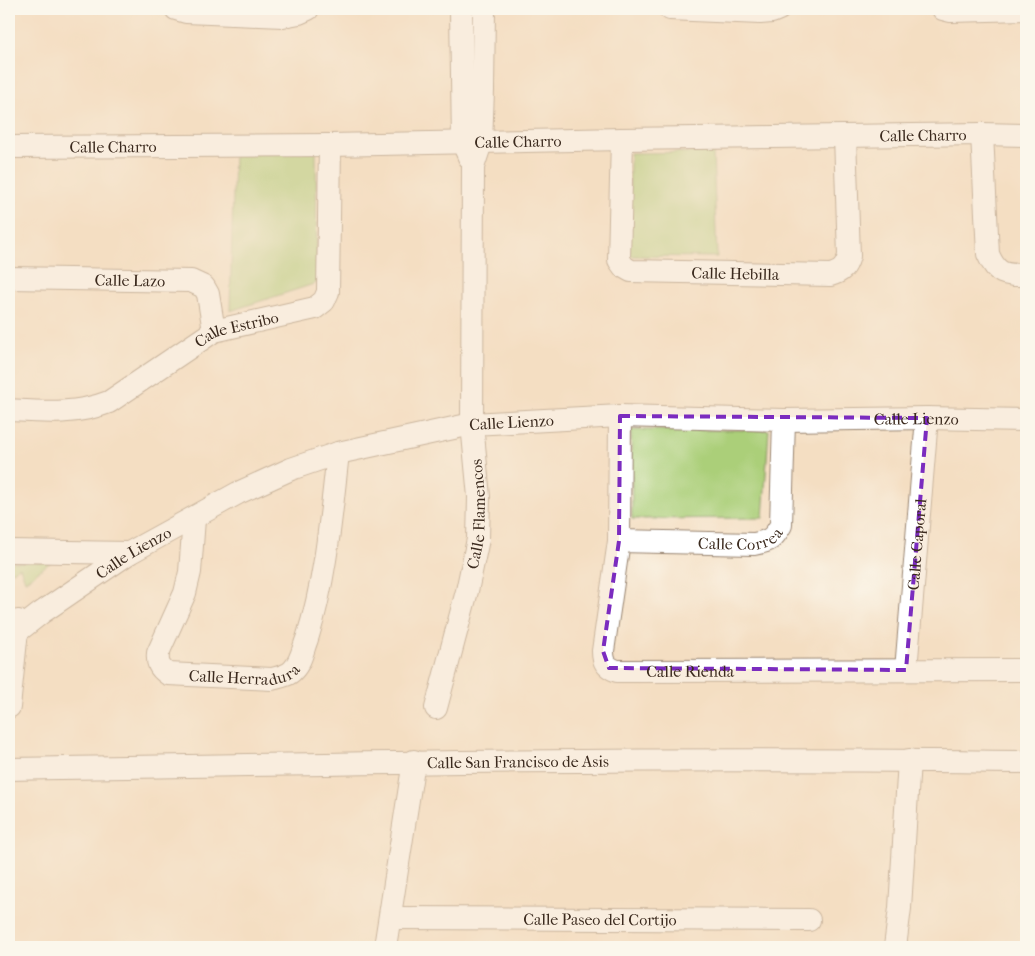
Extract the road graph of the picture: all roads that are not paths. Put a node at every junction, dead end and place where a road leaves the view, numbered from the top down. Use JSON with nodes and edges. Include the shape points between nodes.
{"nodes":[{"id":1,"x":176,"y":9,"type":"edge"},
{"id":2,"x":308,"y":9,"type":"edge"},
{"id":3,"x":462,"y":9,"type":"edge"},
{"id":4,"x":484,"y":9,"type":"edge"},
{"id":5,"x":670,"y":9,"type":"edge"},
{"id":6,"x":779,"y":9,"type":"edge"},
{"id":7,"x":943,"y":9,"type":"edge"},
{"id":8,"x":1026,"y":9,"type":"edge"},
{"id":9,"x":982,"y":134,"type":"junction"},
{"id":10,"x":1026,"y":135,"type":"edge"},
{"id":11,"x":845,"y":136,"type":"junction"},
{"id":12,"x":622,"y":138,"type":"junction"},
{"id":13,"x":472,"y":143,"type":"junction"},
{"id":14,"x":330,"y":145,"type":"junction"},
{"id":15,"x":9,"y":146,"type":"edge"},
{"id":16,"x":1026,"y":275,"type":"edge"},
{"id":17,"x":9,"y":278,"type":"edge"},
{"id":18,"x":214,"y":331,"type":"junction"},
{"id":19,"x":9,"y":410,"type":"edge"},
{"id":20,"x":620,"y":416,"type":"junction"},
{"id":21,"x":927,"y":418,"type":"junction"},
{"id":22,"x":784,"y":420,"type":"junction"},
{"id":23,"x":1026,"y":420,"type":"edge"},
{"id":24,"x":472,"y":424,"type":"junction"},
{"id":25,"x":338,"y":453,"type":"junction"},
{"id":26,"x":194,"y":518,"type":"junction"},
{"id":27,"x":619,"y":541,"type":"junction"},
{"id":28,"x":9,"y":551,"type":"edge"},
{"id":29,"x":129,"y":554,"type":"junction"},
{"id":30,"x":13,"y":627,"type":"edge"},
{"id":31,"x":906,"y":670,"type":"junction"},
{"id":32,"x":1026,"y":670,"type":"edge"},
{"id":33,"x":9,"y":707,"type":"edge"},
{"id":34,"x":436,"y":708,"type":"dead end"},
{"id":35,"x":910,"y":760,"type":"junction"},
{"id":36,"x":414,"y":762,"type":"junction"},
{"id":37,"x":1026,"y":762,"type":"edge"},
{"id":38,"x":9,"y":768,"type":"edge"},
{"id":39,"x":390,"y":918,"type":"junction"},
{"id":40,"x":809,"y":920,"type":"dead end"},
{"id":41,"x":385,"y":947,"type":"edge"},
{"id":42,"x":895,"y":947,"type":"edge"}],
"edges":[{"from":1,"to":2,"type":"street","via":[[283,16]]},
{"from":3,"to":13,"type":"street","name":"Calle Flamencos"},
{"from":4,"to":13,"type":"street","name":"Calle Flamencos","via":[[483,90]]},
{"from":5,"to":6,"type":"street","via":[[760,13]]},
{"from":7,"to":8,"type":"street"},
{"from":9,"to":10,"type":"street","name":"Calle Charro"},
{"from":9,"to":11,"type":"street","name":"Calle Charro"},
{"from":9,"to":16,"type":"street","via":[[988,254],[1001,273]]},
{"from":11,"to":12,"type":"street","name":"Calle Charro"},
{"from":11,"to":12,"type":"street","name":"Calle Hebilla","via":[[849,256],[847,265],[840,272],[830,275],[631,271],[624,267],[619,260]]},
{"from":12,"to":13,"type":"street","name":"Calle Charro"},
{"from":13,"to":14,"type":"street","name":"Calle Charro"},
{"from":13,"to":24,"type":"street","name":"Calle Flamencos"},
{"from":14,"to":15,"type":"street","name":"Calle Charro"},
{"from":14,"to":18,"type":"street","name":"Calle Estribo","via":[[328,292],[324,301],[315,308]]},
{"from":17,"to":18,"type":"street","name":"Calle Lazo","via":[[191,281],[204,287],[208,294]]},
{"from":18,"to":19,"type":"street","name":"Calle Estribo","via":[[109,402],[94,408],[63,412]]},
{"from":20,"to":22,"type":"street","name":"Calle Lienzo"},
{"from":20,"to":24,"type":"street","name":"Calle Lienzo"},
{"from":20,"to":27,"type":"street","name":"Calle Rienda"},
{"from":21,"to":22,"type":"street","name":"Calle Lienzo"},
{"from":21,"to":23,"type":"street","name":"Calle Lienzo"},
{"from":21,"to":31,"type":"street","name":"Calle Caporal"},
{"from":22,"to":27,"type":"street","name":"Calle Correa","via":[[781,525],[767,542]]},
{"from":24,"to":25,"type":"street","name":"Calle Lienzo"},
{"from":24,"to":34,"type":"street","name":"Calle Flamencos","via":[[479,497],[478,538]]},
{"from":25,"to":26,"type":"street","name":"Calle Lienzo","via":[[264,481]]},
{"from":25,"to":26,"type":"street","name":"Calle Herradura","via":[[321,583],[299,663],[292,672],[272,679],[168,674],[161,669],[158,653],[187,586]]},
{"from":26,"to":29,"type":"street","name":"Calle Lienzo"},
{"from":27,"to":31,"type":"street","name":"Calle Rienda","via":[[603,651],[603,661],[609,668],[617,671]]},
{"from":28,"to":29,"type":"street"},
{"from":29,"to":30,"type":"street","name":"Calle Lienzo","via":[[41,613]]},
{"from":30,"to":33,"type":"street"},
{"from":31,"to":32,"type":"street","name":"Calle Rienda"},
{"from":35,"to":36,"type":"street","name":"Calle San Francisco de Asis"},
{"from":35,"to":37,"type":"street","name":"Calle San Francisco de Asis"},
{"from":35,"to":42,"type":"street"},
{"from":36,"to":38,"type":"street","name":"Calle San Francisco de Asis"},
{"from":36,"to":39,"type":"street"},
{"from":39,"to":40,"type":"street","name":"Calle Paseo del Cortijo"},
{"from":39,"to":41,"type":"street"}]}
